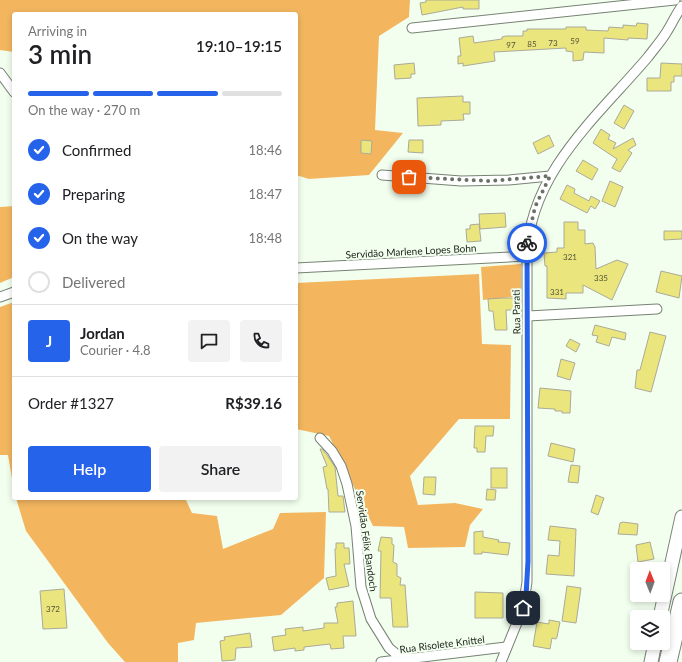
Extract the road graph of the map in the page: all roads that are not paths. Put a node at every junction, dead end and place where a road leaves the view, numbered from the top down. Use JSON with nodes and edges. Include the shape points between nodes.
{"nodes":[{"id":1,"x":675,"y":0,"type":"edge"},
{"id":2,"x":664,"y":1,"type":"edge"},
{"id":3,"x":682,"y":6,"type":"edge"},
{"id":4,"x":412,"y":28,"type":"dead end"},
{"id":5,"x":0,"y":73,"type":"edge"},
{"id":6,"x":12,"y":89,"type":"edge"},
{"id":7,"x":382,"y":175,"type":"dead end"},
{"id":8,"x":550,"y":176,"type":"junction"},
{"id":9,"x":527,"y":256,"type":"junction"},
{"id":10,"x":298,"y":268,"type":"edge"},
{"id":11,"x":12,"y":293,"type":"edge"},
{"id":12,"x":0,"y":297,"type":"edge"},
{"id":13,"x":657,"y":309,"type":"dead end"},
{"id":14,"x":528,"y":316,"type":"junction"},
{"id":15,"x":320,"y":438,"type":"dead end"},
{"id":16,"x":682,"y":517,"type":"edge"},
{"id":17,"x":682,"y":602,"type":"edge"},
{"id":18,"x":662,"y":610,"type":"edge"},
{"id":19,"x":506,"y":647,"type":"junction"},
{"id":20,"x":654,"y":650,"type":"edge"},
{"id":21,"x":410,"y":660,"type":"junction"},
{"id":22,"x":381,"y":662,"type":"edge"},
{"id":23,"x":501,"y":662,"type":"edge"},
{"id":24,"x":651,"y":662,"type":"edge"},
{"id":25,"x":668,"y":662,"type":"edge"}],
"edges":[{"from":1,"to":2,"type":"street"},
{"from":2,"to":4,"type":"street"},
{"from":3,"to":8,"type":"street","name":"Rua Parati","via":[[658,45],[579,136]]},
{"from":5,"to":6,"type":"street"},
{"from":7,"to":8,"type":"street","via":[[461,181]]},
{"from":8,"to":9,"type":"street","name":"Rua Parati","via":[[531,219]]},
{"from":9,"to":10,"type":"street","name":"Servidão Marlene Lopes Bohn"},
{"from":9,"to":14,"type":"street","name":"Rua Parati"},
{"from":11,"to":12,"type":"street"},
{"from":13,"to":14,"type":"street"},
{"from":14,"to":19,"type":"street","name":"Rua Parati","via":[[527,582],[523,608]]},
{"from":15,"to":21,"type":"street","name":"Servidão Félix Bandoch","via":[[341,466],[347,484],[356,526],[362,587],[371,620],[389,648]]},
{"from":16,"to":18,"type":"main road"},
{"from":17,"to":25,"type":"highway"},
{"from":19,"to":21,"type":"street","name":"Rua Risolete Knittel"},
{"from":19,"to":23,"type":"street","name":"Rua Parati"},
{"from":20,"to":24,"type":"main road"},
{"from":21,"to":22,"type":"street","name":"Rua Risolete Knittel"}]}
